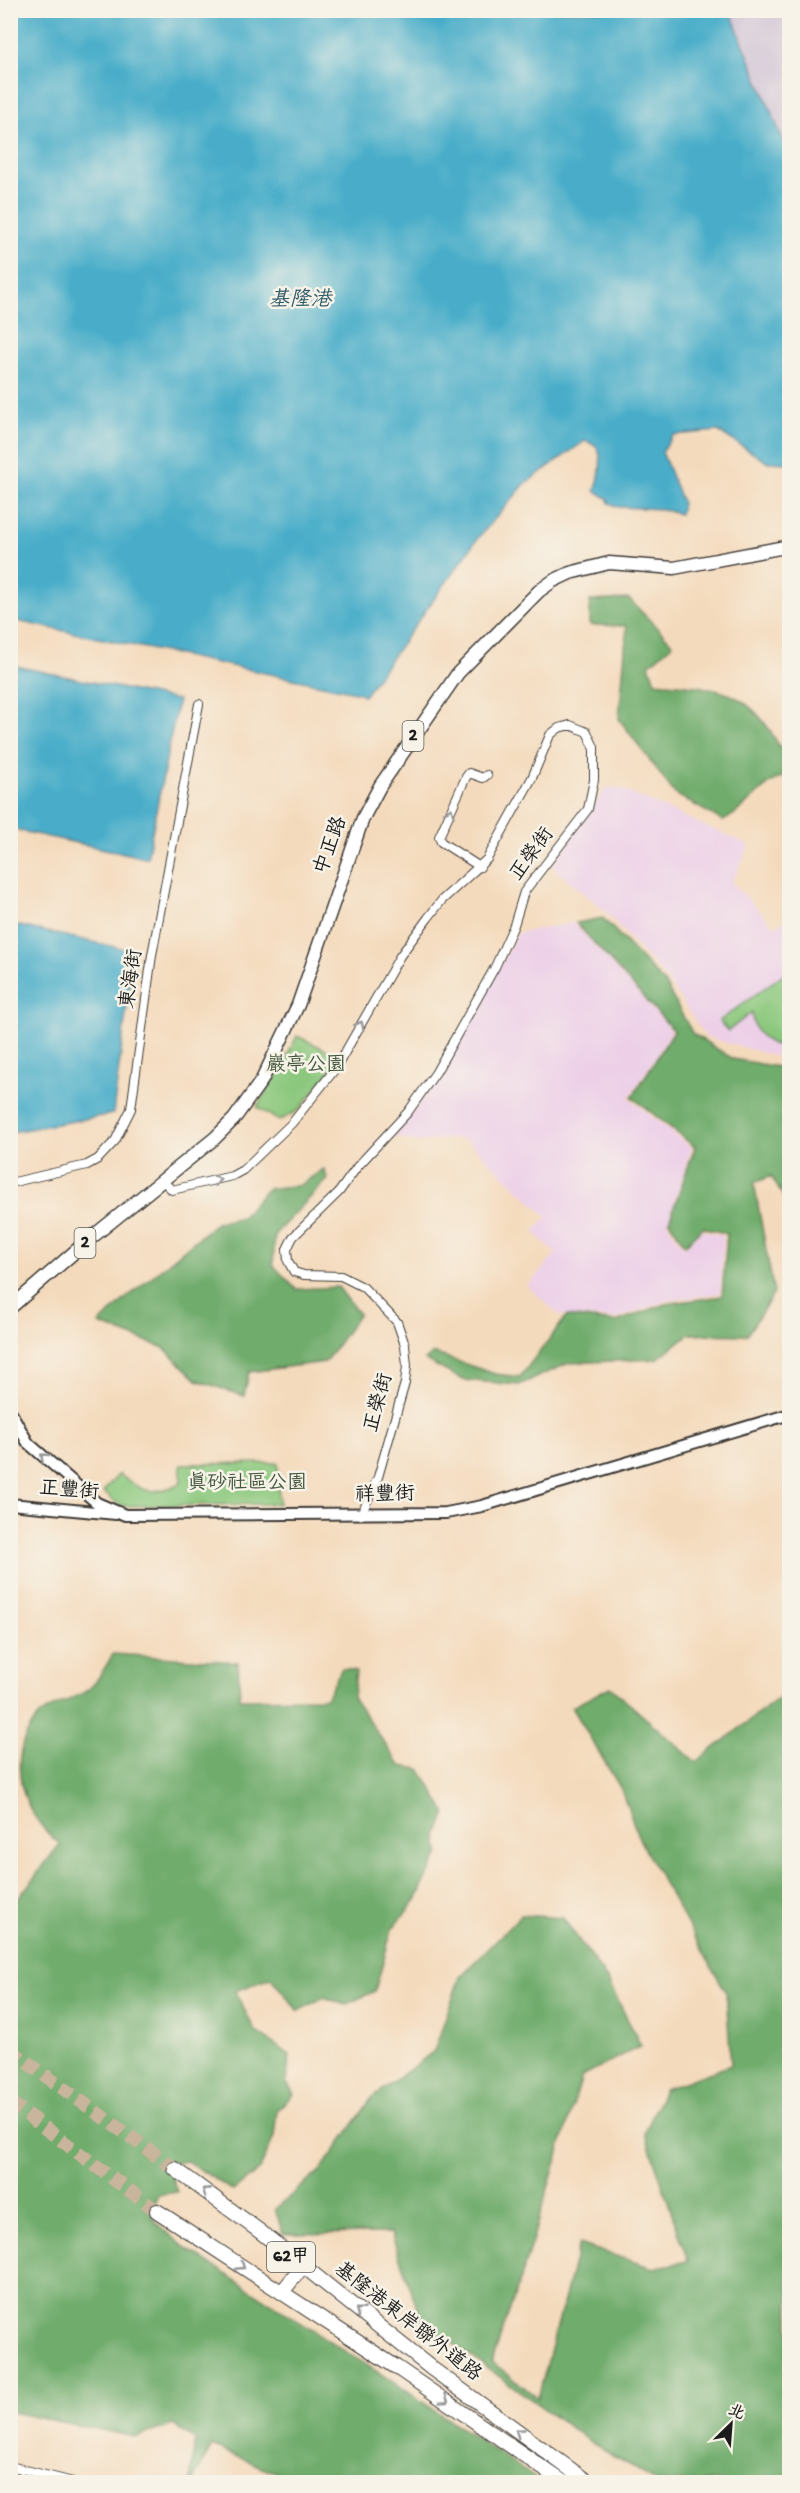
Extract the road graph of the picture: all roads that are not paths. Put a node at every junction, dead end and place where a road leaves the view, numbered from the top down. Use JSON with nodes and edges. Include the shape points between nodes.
{"nodes":[{"id":1,"x":789,"y":546,"type":"edge"},
{"id":2,"x":199,"y":704,"type":"dead end"},
{"id":3,"x":487,"y":775,"type":"dead end"},
{"id":4,"x":480,"y":867,"type":"junction"},
{"id":5,"x":163,"y":1182,"type":"junction"},
{"id":6,"x":10,"y":1183,"type":"edge"},
{"id":7,"x":10,"y":1308,"type":"edge"},
{"id":8,"x":10,"y":1411,"type":"edge"},
{"id":9,"x":789,"y":1414,"type":"edge"},
{"id":10,"x":87,"y":1494,"type":"junction"},
{"id":11,"x":10,"y":1504,"type":"edge"},
{"id":12,"x":77,"y":1512,"type":"junction"},
{"id":13,"x":125,"y":1515,"type":"junction"},
{"id":14,"x":361,"y":1515,"type":"junction"},
{"id":15,"x":175,"y":2169,"type":"tunnel mouth"},
{"id":16,"x":157,"y":2211,"type":"tunnel mouth"},
{"id":17,"x":303,"y":2266,"type":"junction"},
{"id":18,"x":282,"y":2292,"type":"junction"},
{"id":19,"x":10,"y":2466,"type":"edge"},
{"id":20,"x":561,"y":2481,"type":"edge"},
{"id":21,"x":73,"y":2482,"type":"edge"},
{"id":22,"x":588,"y":2482,"type":"edge"}],
"edges":[{"from":1,"to":5,"type":"main road","name":"中正路","number":"2","via":[[674,568],[609,563],[588,567],[545,586],[508,622],[452,680],[380,786],[363,818],[306,986],[262,1080],[234,1119]]},
{"from":2,"to":6,"type":"street","name":"東海街","via":[[152,955],[135,1093],[127,1119],[115,1141],[98,1159]]},
{"from":4,"to":3,"type":"street","one_way":true,"via":[[439,837],[469,773],[483,778]]},
{"from":5,"to":4,"type":"street","name":"正榮街","one_way":true,"via":[[172,1190],[232,1176],[292,1123],[336,1068],[400,956],[421,927],[442,900]]},
{"from":4,"to":14,"type":"street","name":"正榮街","via":[[532,778],[550,735],[570,724],[587,732],[594,747],[594,780],[588,809],[524,892],[495,967],[436,1072],[408,1112],[339,1192],[293,1237],[287,1249],[294,1272],[341,1276],[363,1287],[397,1322],[405,1345],[405,1383],[378,1477]]},
{"from":5,"to":7,"type":"main road","name":"中正路","number":"2"},
{"from":10,"to":8,"type":"street","name":"祥豐街","one_way":true,"via":[[28,1443]]},
{"from":9,"to":14,"type":"street","name":"祥豐街","via":[[482,1506],[446,1513]]},
{"from":10,"to":12,"type":"street","via":[[88,1502]]},
{"from":10,"to":13,"type":"street","name":"祥豐街"},
{"from":11,"to":12,"type":"street","name":"正豐街"},
{"from":12,"to":13,"type":"street","name":"正豐街"},
{"from":13,"to":14,"type":"street","name":"祥豐街"},
{"from":17,"to":15,"type":"highway","name":"基隆港東岸聯外道路","number":"62甲","one_way":true},
{"from":16,"to":18,"type":"highway","name":"基隆港東岸聯外道路","number":"62甲","one_way":true},
{"from":17,"to":18,"type":"highway"},
{"from":22,"to":17,"type":"highway","name":"基隆港東岸聯外道路","number":"62甲","one_way":true,"via":[[405,2348]]},
{"from":18,"to":20,"type":"highway","name":"基隆港東岸聯外道路","number":"62甲","one_way":true},
{"from":19,"to":21,"type":"street"}]}
